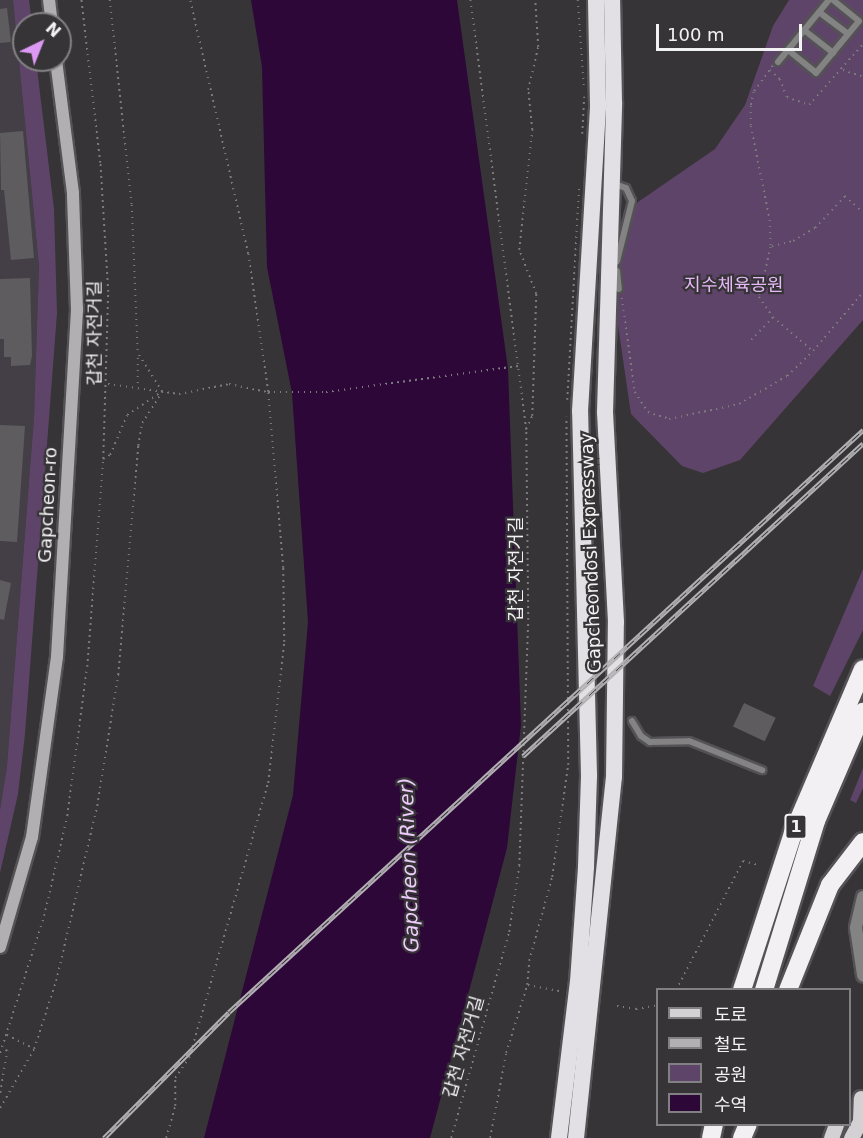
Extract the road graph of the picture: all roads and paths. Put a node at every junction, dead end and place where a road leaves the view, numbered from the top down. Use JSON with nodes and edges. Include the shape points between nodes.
{"nodes":[{"id":1,"x":81,"y":0,"type":"edge"},
{"id":2,"x":110,"y":0,"type":"edge"},
{"id":3,"x":190,"y":0,"type":"edge"},
{"id":4,"x":470,"y":0,"type":"edge"},
{"id":5,"x":535,"y":0,"type":"edge"},
{"id":6,"x":578,"y":0,"type":"edge"},
{"id":7,"x":596,"y":0,"type":"edge"},
{"id":8,"x":612,"y":0,"type":"edge"},
{"id":9,"x":831,"y":0,"type":"edge"},
{"id":10,"x":819,"y":12,"type":"junction"},
{"id":11,"x":804,"y":30,"type":"junction"},
{"id":12,"x":848,"y":34,"type":"junction"},
{"id":13,"x":863,"y":46,"type":"edge"},
{"id":14,"x":788,"y":50,"type":"junction"},
{"id":15,"x":833,"y":53,"type":"junction"},
{"id":16,"x":778,"y":62,"type":"joint"},
{"id":17,"x":769,"y":70,"type":"junction"},
{"id":18,"x":842,"y":70,"type":"junction"},
{"id":19,"x":58,"y":72,"type":"edge"},
{"id":20,"x":863,"y":77,"type":"edge"},
{"id":21,"x":582,"y":140,"type":"dead end"},
{"id":22,"x":580,"y":175,"type":"dead end"},
{"id":23,"x":611,"y":182,"type":"junction"},
{"id":24,"x":863,"y":212,"type":"edge"},
{"id":25,"x":771,"y":247,"type":"junction"},
{"id":26,"x":619,"y":288,"type":"joint"},
{"id":27,"x":863,"y":292,"type":"edge"},
{"id":28,"x":773,"y":317,"type":"junction"},
{"id":29,"x":751,"y":340,"type":"dead end"},
{"id":30,"x":813,"y":351,"type":"junction"},
{"id":31,"x":138,"y":354,"type":"junction"},
{"id":32,"x":518,"y":366,"type":"junction"},
{"id":33,"x":107,"y":384,"type":"junction"},
{"id":34,"x":138,"y":387,"type":"junction"},
{"id":35,"x":162,"y":392,"type":"junction"},
{"id":36,"x":268,"y":392,"type":"junction"},
{"id":37,"x":566,"y":405,"type":"dead end"},
{"id":38,"x":566,"y":414,"type":"dead end"},
{"id":39,"x":526,"y":430,"type":"junction"},
{"id":40,"x":103,"y":459,"type":"junction"},
{"id":41,"x":863,"y":669,"type":"edge"},
{"id":42,"x":863,"y":712,"type":"edge"},
{"id":43,"x":632,"y":721,"type":"dead end"},
{"id":44,"x":762,"y":770,"type":"dead end"},
{"id":45,"x":863,"y":842,"type":"edge"},
{"id":46,"x":759,"y":865,"type":"dead end"},
{"id":47,"x":863,"y":897,"type":"edge"},
{"id":48,"x":863,"y":917,"type":"edge"},
{"id":49,"x":856,"y":928,"type":"junction"},
{"id":50,"x":0,"y":947,"type":"edge"},
{"id":51,"x":863,"y":975,"type":"edge"},
{"id":52,"x":527,"y":985,"type":"junction"},
{"id":53,"x":677,"y":988,"type":"edge"},
{"id":54,"x":743,"y":988,"type":"edge"},
{"id":55,"x":765,"y":988,"type":"edge"},
{"id":56,"x":789,"y":988,"type":"edge"},
{"id":57,"x":559,"y":991,"type":"dead end"},
{"id":58,"x":656,"y":1005,"type":"edge"},
{"id":59,"x":617,"y":1006,"type":"dead end"},
{"id":60,"x":6,"y":1035,"type":"junction"},
{"id":61,"x":1,"y":1048,"type":"edge"},
{"id":62,"x":34,"y":1049,"type":"junction"},
{"id":63,"x":0,"y":1053,"type":"edge"},
{"id":64,"x":0,"y":1093,"type":"edge"},
{"id":65,"x":858,"y":1100,"type":"edge"},
{"id":66,"x":0,"y":1108,"type":"edge"},
{"id":67,"x":166,"y":1138,"type":"edge"},
{"id":68,"x":451,"y":1138,"type":"edge"},
{"id":69,"x":490,"y":1138,"type":"edge"},
{"id":70,"x":559,"y":1138,"type":"edge"},
{"id":71,"x":576,"y":1138,"type":"edge"},
{"id":72,"x":851,"y":1138,"type":"edge"}],
"edges":[{"from":1,"to":33,"type":"path","name":"갑천 자전거길","via":[[105,225]]},
{"from":2,"to":31,"type":"path","via":[[132,205]]},
{"from":3,"to":36,"type":"path","via":[[248,254]]},
{"from":4,"to":32,"type":"path"},
{"from":5,"to":39,"type":"path","name":"갑천 자전거길","via":[[538,47],[528,90],[532,130],[519,250],[536,294],[532,416]]},
{"from":6,"to":21,"type":"path","via":[[584,95]]},
{"from":7,"to":70,"type":"highway","name":"Gapcheondosi Expressway","via":[[598,104],[580,411],[589,774],[586,867],[578,982]]},
{"from":8,"to":23,"type":"highway","name":"Gapcheondosi Expressway"},
{"from":9,"to":10,"type":"lane"},
{"from":9,"to":12,"type":"lane","via":[[859,21]]},
{"from":10,"to":11,"type":"lane"},
{"from":10,"to":12,"type":"lane"},
{"from":11,"to":14,"type":"lane"},
{"from":11,"to":15,"type":"lane"},
{"from":12,"to":15,"type":"lane"},
{"from":13,"to":18,"type":"path"},
{"from":14,"to":15,"type":"lane","via":[[816,73]]},
{"from":14,"to":16,"type":"lane"},
{"from":16,"to":17,"type":"path"},
{"from":17,"to":18,"type":"path","via":[[780,80],[787,97],[809,105]]},
{"from":17,"to":25,"type":"path","via":[[754,92],[751,126],[768,199]]},
{"from":18,"to":20,"type":"path"},
{"from":19,"to":50,"type":"main road","name":"Gapcheon-ro","via":[[73,193],[77,310],[58,646],[32,837]]},
{"from":22,"to":37,"type":"path"},
{"from":23,"to":26,"type":"lane","via":[[626,188],[632,201],[619,248]]},
{"from":23,"to":71,"type":"highway","name":"Gapcheondosi Expressway","via":[[605,411],[616,622],[614,777]]},
{"from":24,"to":25,"type":"path","via":[[845,196],[815,228],[793,241]]},
{"from":25,"to":28,"type":"path","via":[[759,297]]},
{"from":26,"to":30,"type":"path","via":[[625,307],[635,392],[656,417],[691,417],[739,404],[787,375]]},
{"from":27,"to":30,"type":"path"},
{"from":28,"to":29,"type":"path"},
{"from":28,"to":30,"type":"path"},
{"from":31,"to":34,"type":"path"},
{"from":31,"to":35,"type":"path"},
{"from":32,"to":36,"type":"path","via":[[326,393]]},
{"from":32,"to":39,"type":"path"},
{"from":33,"to":34,"type":"path"},
{"from":33,"to":40,"type":"path","name":"갑천 자전거길"},
{"from":34,"to":35,"type":"path"},
{"from":35,"to":36,"type":"path","via":[[179,394],[229,384]]},
{"from":35,"to":40,"type":"path","via":[[127,415],[110,455]]},
{"from":35,"to":62,"type":"path","via":[[142,423],[138,446],[118,675],[97,806],[59,970]]},
{"from":36,"to":67,"type":"path","via":[[285,606],[275,746],[260,817],[209,992],[189,1058],[175,1078],[175,1106]]},
{"from":38,"to":52,"type":"path","via":[[568,765],[552,877],[529,961]]},
{"from":39,"to":68,"type":"path","name":"갑천 자전거길","via":[[528,620],[519,866],[509,932]]},
{"from":40,"to":60,"type":"path","name":"갑천 자전거길","via":[[87,667],[67,816],[44,916]]},
{"from":41,"to":54,"type":"highway","number":"1","via":[[794,833]]},
{"from":42,"to":55,"type":"highway","number":"1","via":[[812,833]]},
{"from":43,"to":44,"type":"lane","via":[[650,742],[689,741]]},
{"from":45,"to":56,"type":"highway","via":[[831,885]]},
{"from":46,"to":53,"type":"path","via":[[743,861]]},
{"from":47,"to":49,"type":"street"},
{"from":48,"to":49,"type":"street"},
{"from":49,"to":51,"type":"street"},
{"from":52,"to":57,"type":"path"},
{"from":52,"to":69,"type":"path","via":[[512,1025]]},
{"from":58,"to":59,"type":"path","via":[[636,1010]]},
{"from":60,"to":61,"type":"path","name":"갑천 자전거길"},
{"from":60,"to":62,"type":"path"},
{"from":61,"to":63,"type":"path","name":"갑천 자전거길"},
{"from":61,"to":64,"type":"path","via":[[7,1051]]},
{"from":62,"to":66,"type":"path"},
{"from":65,"to":72,"type":"main road","via":[[860,1121]]}]}
